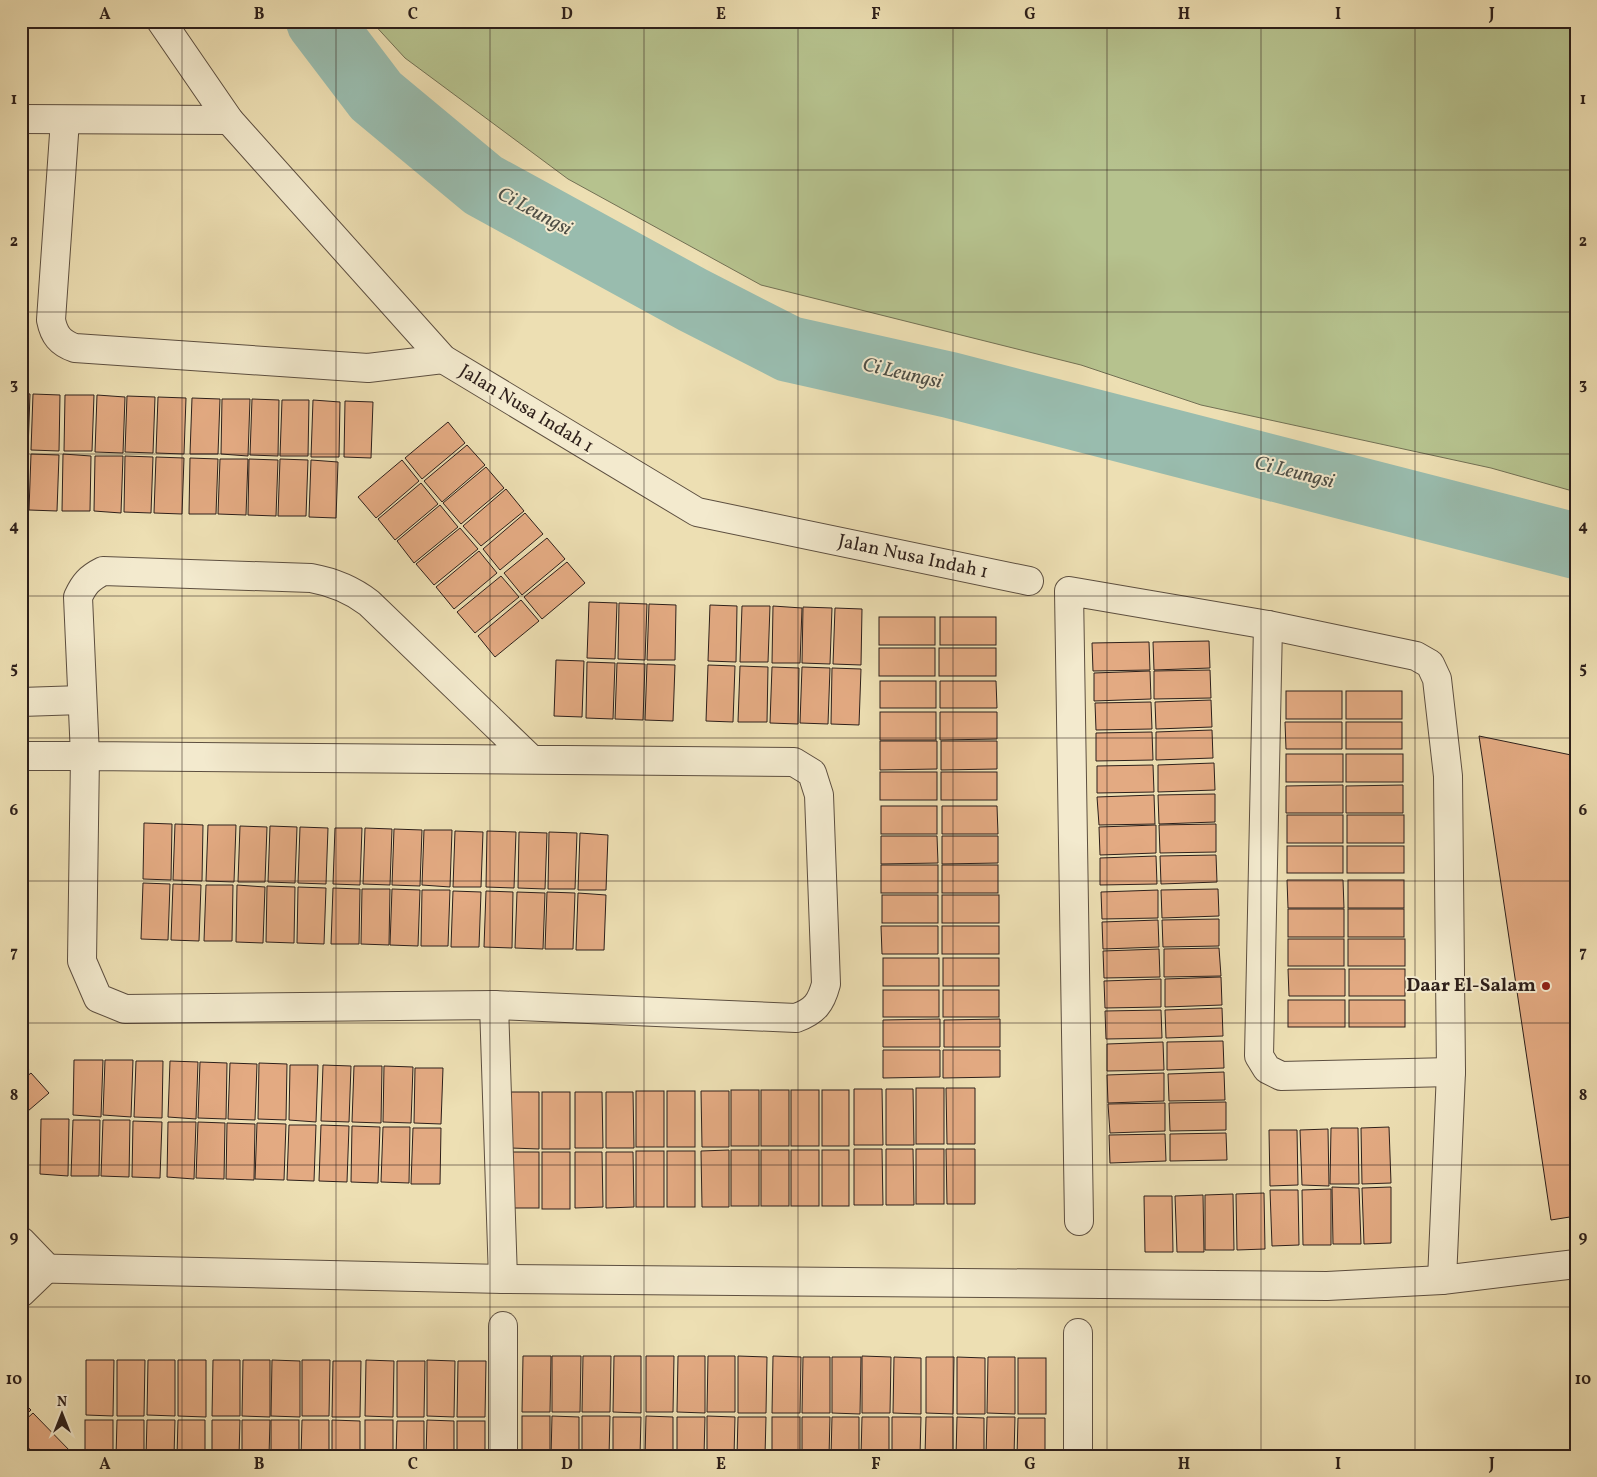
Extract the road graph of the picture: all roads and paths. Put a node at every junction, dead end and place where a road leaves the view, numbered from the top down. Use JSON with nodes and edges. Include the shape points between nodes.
{"nodes":[{"id":1,"x":161,"y":21,"type":"edge"},
{"id":2,"x":21,"y":119,"type":"edge"},
{"id":3,"x":65,"y":120,"type":"junction"},
{"id":4,"x":229,"y":120,"type":"junction"},
{"id":5,"x":443,"y":359,"type":"junction"},
{"id":6,"x":1029,"y":581,"type":"dead end"},
{"id":7,"x":1268,"y":626,"type":"junction"},
{"id":8,"x":82,"y":700,"type":"junction"},
{"id":9,"x":21,"y":702,"type":"edge"},
{"id":10,"x":21,"y":756,"type":"edge"},
{"id":11,"x":85,"y":756,"type":"junction"},
{"id":12,"x":530,"y":758,"type":"junction"},
{"id":13,"x":494,"y":1005,"type":"junction"},
{"id":14,"x":1451,"y":1072,"type":"junction"},
{"id":15,"x":1079,"y":1221,"type":"dead end"},
{"id":16,"x":21,"y":1241,"type":"edge"},
{"id":17,"x":1576,"y":1264,"type":"edge"},
{"id":18,"x":34,"y":1268,"type":"edge"},
{"id":19,"x":503,"y":1279,"type":"junction"},
{"id":20,"x":1442,"y":1280,"type":"junction"},
{"id":21,"x":21,"y":1293,"type":"edge"},
{"id":22,"x":503,"y":1326,"type":"dead end"},
{"id":23,"x":1078,"y":1332,"type":"dead end"},
{"id":24,"x":503,"y":1456,"type":"edge"},
{"id":25,"x":1078,"y":1456,"type":"edge"}],
"edges":[{"from":1,"to":4,"type":"street","name":"Jalan Nusa Indah 1"},
{"from":2,"to":3,"type":"street"},
{"from":3,"to":4,"type":"street"},
{"from":3,"to":5,"type":"street","via":[[50,320],[57,337],[65,345],[368,368]]},
{"from":4,"to":5,"type":"street","name":"Jalan Nusa Indah 1"},
{"from":5,"to":6,"type":"street","name":"Jalan Nusa Indah 1","via":[[697,512]]},
{"from":7,"to":14,"type":"street","via":[[1416,656],[1430,664],[1437,679],[1448,776]]},
{"from":7,"to":14,"type":"street","via":[[1262,1063],[1267,1070],[1282,1076]]},
{"from":7,"to":15,"type":"street","via":[[1069,590]]},
{"from":8,"to":9,"type":"street"},
{"from":8,"to":11,"type":"street"},
{"from":8,"to":12,"type":"street","via":[[78,597],[92,576],[103,572],[311,578],[356,592]]},
{"from":10,"to":11,"type":"street"},
{"from":11,"to":12,"type":"street"},
{"from":11,"to":13,"type":"street","via":[[82,961],[98,998],[125,1009]]},
{"from":12,"to":13,"type":"street","via":[[794,762],[805,767],[812,773],[819,795],[826,984],[818,1005],[796,1018]]},
{"from":13,"to":19,"type":"street"},
{"from":14,"to":20,"type":"street"},
{"from":16,"to":18,"type":"street"},
{"from":17,"to":20,"type":"street"},
{"from":18,"to":19,"type":"street"},
{"from":18,"to":21,"type":"street"},
{"from":19,"to":20,"type":"street","via":[[1327,1286]]},
{"from":22,"to":24,"type":"street"},
{"from":23,"to":25,"type":"street"}]}
